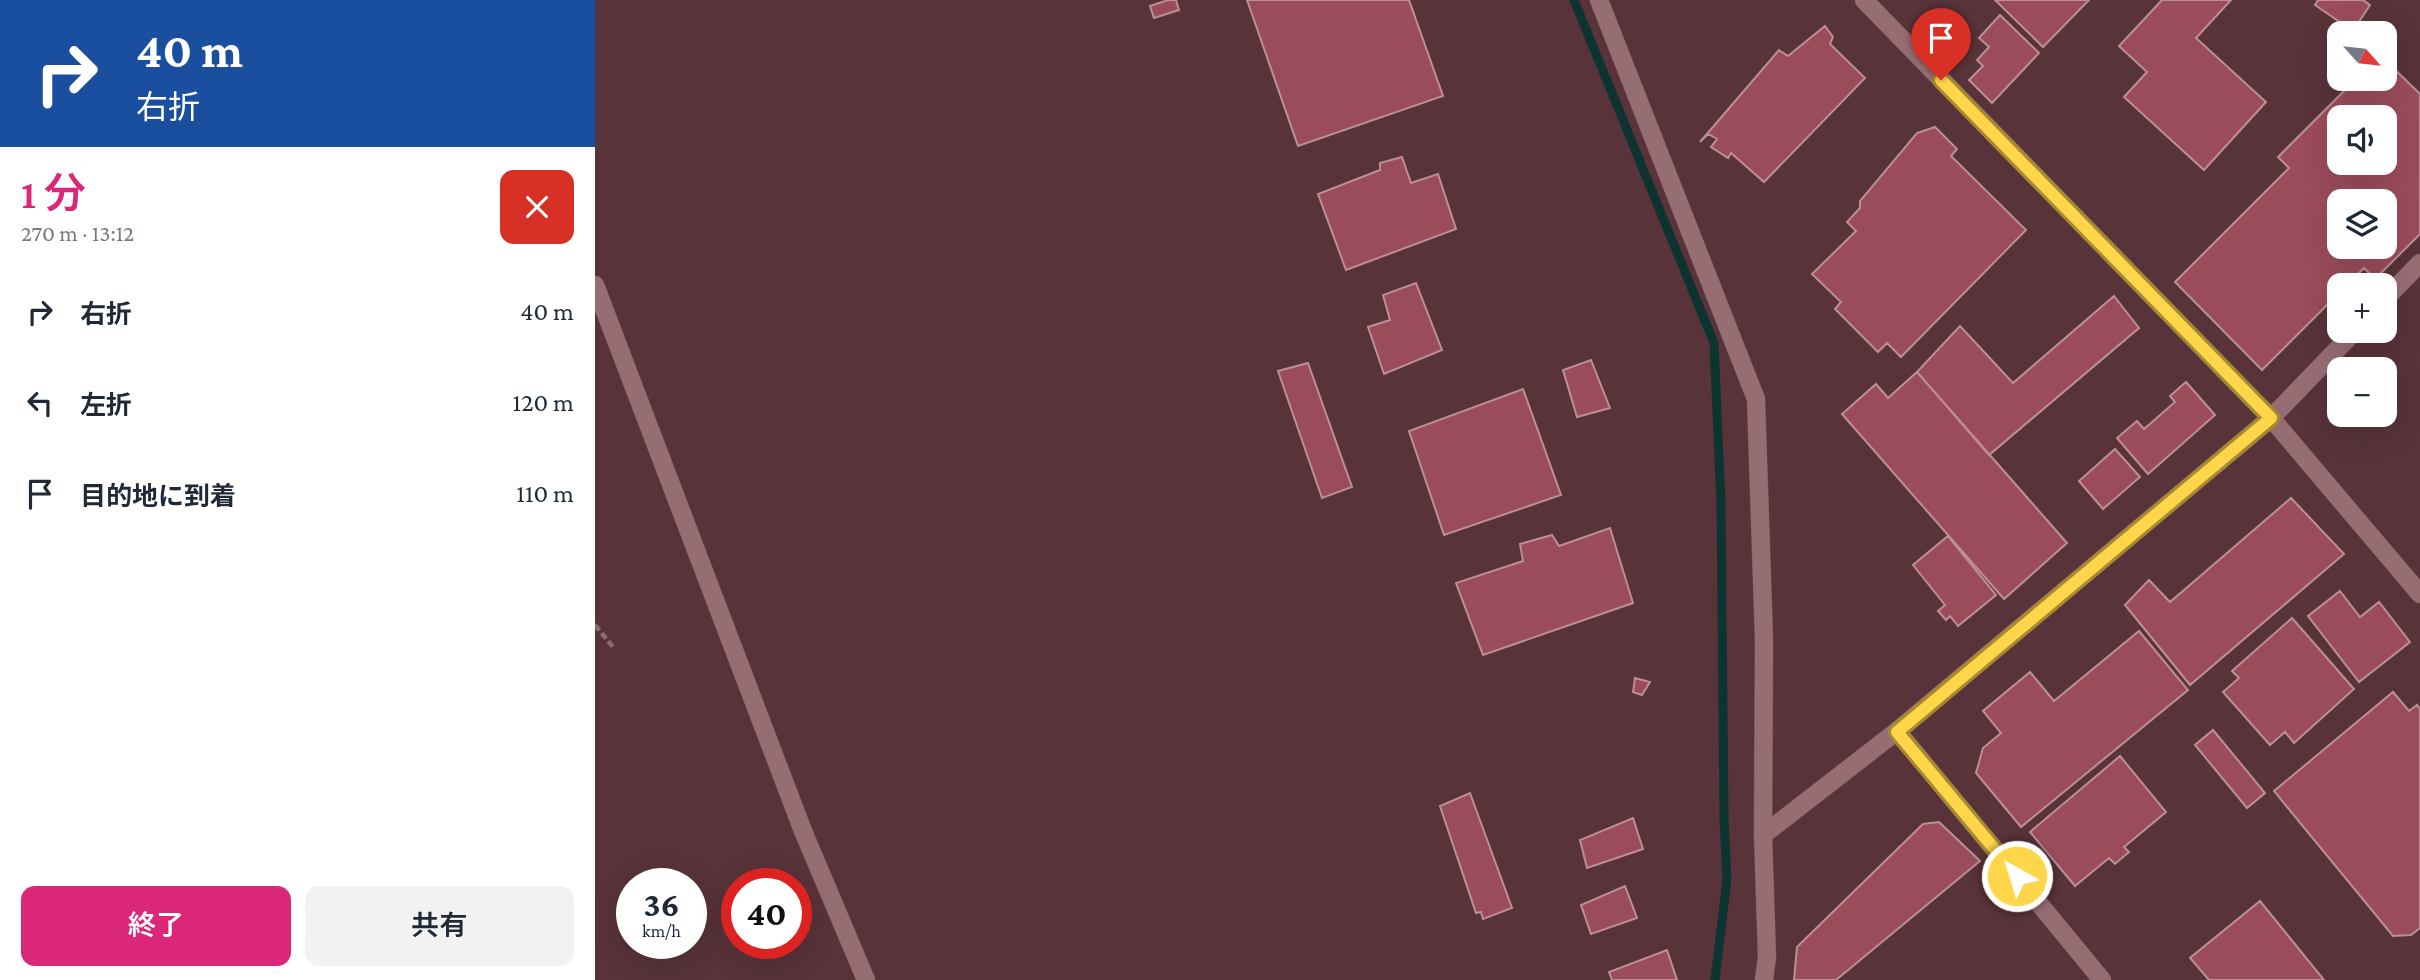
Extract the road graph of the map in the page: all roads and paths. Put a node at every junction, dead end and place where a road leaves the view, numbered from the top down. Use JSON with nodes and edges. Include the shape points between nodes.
{"nodes":[{"id":1,"x":1599,"y":0,"type":"edge"},
{"id":2,"x":1864,"y":0,"type":"edge"},
{"id":3,"x":2420,"y":263,"type":"edge"},
{"id":4,"x":595,"y":285,"type":"edge"},
{"id":5,"x":2397,"y":287,"type":"edge"},
{"id":6,"x":2343,"y":343,"type":"edge"},
{"id":7,"x":2271,"y":418,"type":"junction"},
{"id":8,"x":2420,"y":594,"type":"edge"},
{"id":9,"x":595,"y":625,"type":"edge"},
{"id":10,"x":613,"y":647,"type":"dead end"},
{"id":11,"x":1897,"y":732,"type":"junction"},
{"id":12,"x":1763,"y":835,"type":"junction"},
{"id":13,"x":866,"y":980,"type":"edge"},
{"id":14,"x":1764,"y":980,"type":"edge"},
{"id":15,"x":2102,"y":980,"type":"edge"}],
"edges":[{"from":1,"to":12,"type":"street","via":[[1756,399],[1764,640]]},
{"from":2,"to":7,"type":"street"},
{"from":3,"to":5,"type":"street"},
{"from":4,"to":13,"type":"street","via":[[803,831]]},
{"from":6,"to":7,"type":"street"},
{"from":7,"to":8,"type":"street"},
{"from":7,"to":11,"type":"street"},
{"from":9,"to":10,"type":"path"},
{"from":11,"to":12,"type":"street"},
{"from":11,"to":15,"type":"street"},
{"from":12,"to":14,"type":"street"}]}
